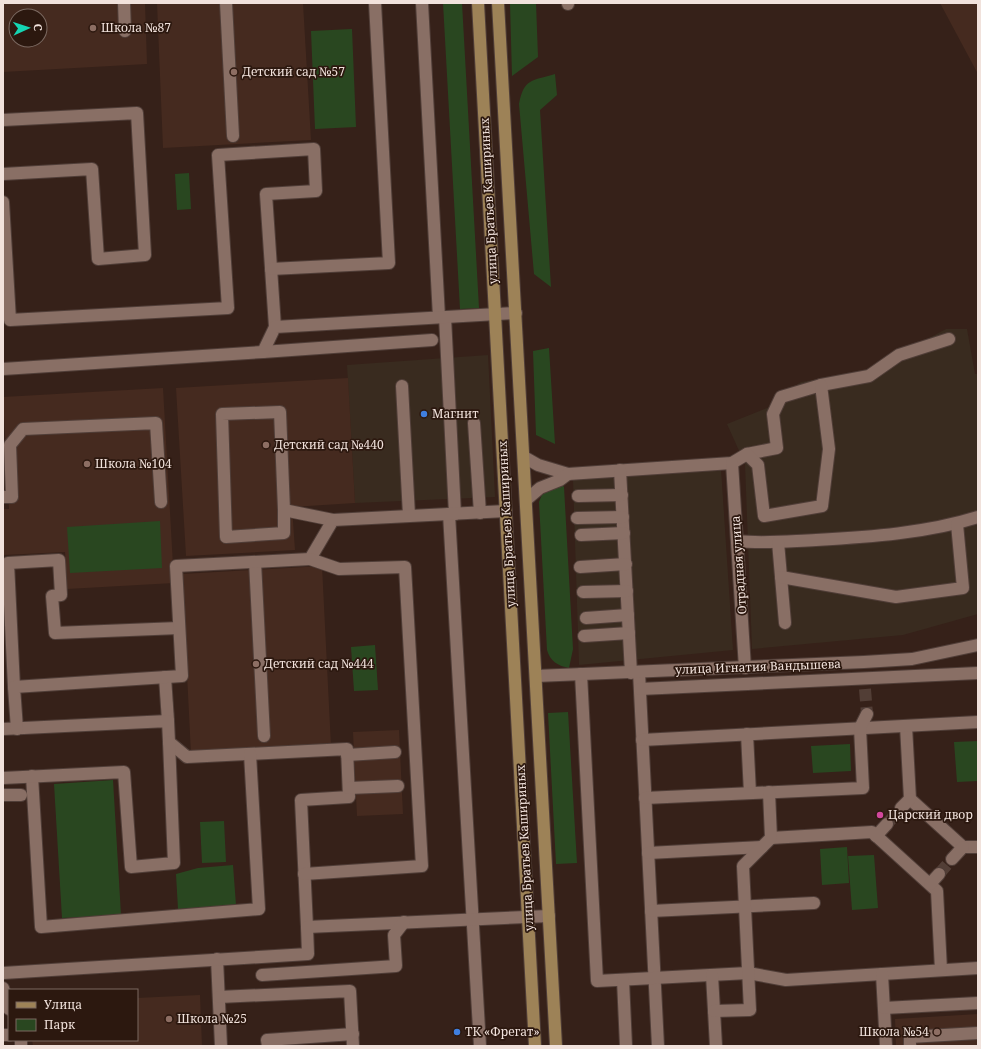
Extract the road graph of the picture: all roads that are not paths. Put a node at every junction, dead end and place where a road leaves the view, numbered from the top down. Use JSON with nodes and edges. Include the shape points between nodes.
{"nodes":[{"id":1,"x":124,"y":3,"type":"edge"},
{"id":2,"x":226,"y":3,"type":"edge"},
{"id":3,"x":375,"y":3,"type":"edge"},
{"id":4,"x":422,"y":3,"type":"edge"},
{"id":5,"x":478,"y":3,"type":"edge"},
{"id":6,"x":498,"y":3,"type":"edge"},
{"id":7,"x":125,"y":31,"type":"dead end"},
{"id":8,"x":3,"y":120,"type":"edge"},
{"id":9,"x":233,"y":136,"type":"dead end"},
{"id":10,"x":3,"y":174,"type":"edge"},
{"id":11,"x":3,"y":202,"type":"edge"},
{"id":12,"x":271,"y":269,"type":"junction"},
{"id":13,"x":516,"y":312,"type":"junction"},
{"id":14,"x":496,"y":314,"type":"junction"},
{"id":15,"x":442,"y":317,"type":"junction"},
{"id":16,"x":275,"y":327,"type":"junction"},
{"id":17,"x":949,"y":339,"type":"dead end"},
{"id":18,"x":432,"y":340,"type":"dead end"},
{"id":19,"x":263,"y":352,"type":"junction"},
{"id":20,"x":3,"y":369,"type":"edge"},
{"id":21,"x":821,"y":385,"type":"junction"},
{"id":22,"x":402,"y":386,"type":"dead end"},
{"id":23,"x":474,"y":423,"type":"dead end"},
{"id":24,"x":747,"y":454,"type":"junction"},
{"id":25,"x":524,"y":458,"type":"junction"},
{"id":26,"x":732,"y":463,"type":"junction"},
{"id":27,"x":620,"y":470,"type":"junction"},
{"id":28,"x":568,"y":474,"type":"junction"},
{"id":29,"x":622,"y":495,"type":"junction"},
{"id":30,"x":578,"y":496,"type":"dead end"},
{"id":31,"x":3,"y":497,"type":"edge"},
{"id":32,"x":526,"y":500,"type":"junction"},
{"id":33,"x":161,"y":502,"type":"dead end"},
{"id":34,"x":284,"y":510,"type":"junction"},
{"id":35,"x":506,"y":511,"type":"junction"},
{"id":36,"x":480,"y":513,"type":"junction"},
{"id":37,"x":452,"y":514,"type":"junction"},
{"id":38,"x":409,"y":515,"type":"junction"},
{"id":39,"x":623,"y":517,"type":"junction"},
{"id":40,"x":978,"y":517,"type":"edge"},
{"id":41,"x":577,"y":518,"type":"dead end"},
{"id":42,"x":333,"y":520,"type":"junction"},
{"id":43,"x":958,"y":524,"type":"junction"},
{"id":44,"x":624,"y":533,"type":"junction"},
{"id":45,"x":581,"y":535,"type":"dead end"},
{"id":46,"x":737,"y":541,"type":"junction"},
{"id":47,"x":778,"y":542,"type":"junction"},
{"id":48,"x":310,"y":559,"type":"junction"},
{"id":49,"x":255,"y":562,"type":"junction"},
{"id":50,"x":626,"y":564,"type":"junction"},
{"id":51,"x":580,"y":567,"type":"dead end"},
{"id":52,"x":781,"y":577,"type":"junction"},
{"id":53,"x":627,"y":591,"type":"junction"},
{"id":54,"x":583,"y":592,"type":"dead end"},
{"id":55,"x":628,"y":615,"type":"junction"},
{"id":56,"x":586,"y":618,"type":"dead end"},
{"id":57,"x":785,"y":623,"type":"dead end"},
{"id":58,"x":179,"y":628,"type":"junction"},
{"id":59,"x":629,"y":633,"type":"junction"},
{"id":60,"x":584,"y":636,"type":"dead end"},
{"id":61,"x":978,"y":645,"type":"edge"},
{"id":62,"x":864,"y":662,"type":"junction"},
{"id":63,"x":733,"y":668,"type":"junction"},
{"id":64,"x":745,"y":668,"type":"junction"},
{"id":65,"x":635,"y":672,"type":"junction"},
{"id":66,"x":978,"y":673,"type":"edge"},
{"id":67,"x":581,"y":674,"type":"junction"},
{"id":68,"x":536,"y":676,"type":"junction"},
{"id":69,"x":166,"y":677,"type":"junction"},
{"id":70,"x":865,"y":684,"type":"junction"},
{"id":71,"x":734,"y":685,"type":"junction"},
{"id":72,"x":14,"y":688,"type":"junction"},
{"id":73,"x":640,"y":689,"type":"junction"},
{"id":74,"x":867,"y":714,"type":"tunnel mouth"},
{"id":75,"x":168,"y":721,"type":"junction"},
{"id":76,"x":978,"y":722,"type":"edge"},
{"id":77,"x":906,"y":726,"type":"junction"},
{"id":78,"x":860,"y":728,"type":"junction"},
{"id":79,"x":3,"y":729,"type":"edge"},
{"id":80,"x":17,"y":729,"type":"junction"},
{"id":81,"x":747,"y":734,"type":"junction"},
{"id":82,"x":264,"y":736,"type":"dead end"},
{"id":83,"x":642,"y":740,"type":"junction"},
{"id":84,"x":168,"y":742,"type":"junction"},
{"id":85,"x":395,"y":752,"type":"dead end"},
{"id":86,"x":250,"y":754,"type":"junction"},
{"id":87,"x":347,"y":754,"type":"junction"},
{"id":88,"x":32,"y":776,"type":"junction"},
{"id":89,"x":3,"y":778,"type":"edge"},
{"id":90,"x":398,"y":786,"type":"dead end"},
{"id":91,"x":349,"y":788,"type":"junction"},
{"id":92,"x":769,"y":792,"type":"junction"},
{"id":93,"x":750,"y":793,"type":"junction"},
{"id":94,"x":21,"y":794,"type":"dead end"},
{"id":95,"x":3,"y":795,"type":"edge"},
{"id":96,"x":645,"y":798,"type":"junction"},
{"id":97,"x":887,"y":824,"type":"tunnel mouth"},
{"id":98,"x":876,"y":836,"type":"junction"},
{"id":99,"x":771,"y":838,"type":"junction"},
{"id":100,"x":762,"y":847,"type":"junction"},
{"id":101,"x":963,"y":847,"type":"junction"},
{"id":102,"x":978,"y":847,"type":"edge"},
{"id":103,"x":648,"y":853,"type":"junction"},
{"id":104,"x":952,"y":859,"type":"tunnel mouth"},
{"id":105,"x":304,"y":874,"type":"junction"},
{"id":106,"x":939,"y":874,"type":"tunnel mouth"},
{"id":107,"x":930,"y":884,"type":"junction"},
{"id":108,"x":814,"y":903,"type":"dead end"},
{"id":109,"x":745,"y":906,"type":"junction"},
{"id":110,"x":651,"y":911,"type":"junction"},
{"id":111,"x":548,"y":916,"type":"junction"},
{"id":112,"x":528,"y":917,"type":"junction"},
{"id":113,"x":473,"y":918,"type":"junction"},
{"id":114,"x":404,"y":922,"type":"junction"},
{"id":115,"x":307,"y":927,"type":"junction"},
{"id":116,"x":217,"y":959,"type":"junction"},
{"id":117,"x":978,"y":968,"type":"edge"},
{"id":118,"x":941,"y":970,"type":"junction"},
{"id":119,"x":3,"y":973,"type":"edge"},
{"id":120,"x":748,"y":973,"type":"junction"},
{"id":121,"x":882,"y":974,"type":"junction"},
{"id":122,"x":262,"y":975,"type":"dead end"},
{"id":123,"x":712,"y":975,"type":"junction"},
{"id":124,"x":654,"y":978,"type":"junction"},
{"id":125,"x":623,"y":980,"type":"junction"},
{"id":126,"x":3,"y":988,"type":"edge"},
{"id":127,"x":219,"y":997,"type":"junction"},
{"id":128,"x":978,"y":1003,"type":"edge"},
{"id":129,"x":8,"y":1006,"type":"edge"},
{"id":130,"x":884,"y":1008,"type":"junction"},
{"id":131,"x":714,"y":1012,"type":"junction"},
{"id":132,"x":978,"y":1033,"type":"edge"},
{"id":133,"x":353,"y":1040,"type":"edge"},
{"id":134,"x":221,"y":1046,"type":"edge"},
{"id":135,"x":268,"y":1046,"type":"edge"},
{"id":136,"x":480,"y":1046,"type":"edge"},
{"id":137,"x":536,"y":1046,"type":"edge"},
{"id":138,"x":556,"y":1046,"type":"edge"},
{"id":139,"x":626,"y":1046,"type":"edge"},
{"id":140,"x":658,"y":1046,"type":"edge"},
{"id":141,"x":716,"y":1046,"type":"edge"},
{"id":142,"x":886,"y":1046,"type":"edge"},
{"id":143,"x":910,"y":1046,"type":"edge"}],
"edges":[{"from":1,"to":7,"type":"street"},
{"from":2,"to":9,"type":"street"},
{"from":3,"to":12,"type":"street","via":[[389,263]]},
{"from":4,"to":15,"type":"street"},
{"from":5,"to":14,"type":"main road","name":"улица Братьев Кашириных"},
{"from":6,"to":13,"type":"main road","name":"улица Братьев Кашириных"},
{"from":8,"to":10,"type":"street","via":[[138,113],[145,255],[98,259],[92,169]]},
{"from":11,"to":12,"type":"street","via":[[10,320],[228,308],[218,155],[314,149],[316,191],[266,194]]},
{"from":12,"to":16,"type":"street"},
{"from":13,"to":14,"type":"street"},
{"from":13,"to":25,"type":"main road","name":"улица Братьев Кашириных"},
{"from":14,"to":15,"type":"street"},
{"from":14,"to":35,"type":"main road","name":"улица Братьев Кашириных"},
{"from":15,"to":16,"type":"street"},
{"from":15,"to":37,"type":"street"},
{"from":16,"to":19,"type":"street"},
{"from":17,"to":21,"type":"street","via":[[899,355],[869,376]]},
{"from":18,"to":19,"type":"street"},
{"from":19,"to":20,"type":"street"},
{"from":21,"to":24,"type":"street","via":[[782,397],[773,414],[777,448]]},
{"from":21,"to":24,"type":"street","via":[[829,448],[822,506],[764,516],[758,465]]},
{"from":22,"to":38,"type":"street"},
{"from":23,"to":36,"type":"street"},
{"from":24,"to":26,"type":"street"},
{"from":25,"to":28,"type":"street"},
{"from":25,"to":32,"type":"main road","name":"улица Братьев Кашириных"},
{"from":26,"to":27,"type":"street"},
{"from":26,"to":46,"type":"street","name":"Отрадная улица"},
{"from":27,"to":28,"type":"street"},
{"from":27,"to":29,"type":"street"},
{"from":28,"to":32,"type":"street","via":[[540,488]]},
{"from":29,"to":30,"type":"street"},
{"from":29,"to":39,"type":"street"},
{"from":31,"to":33,"type":"street","via":[[12,496],[10,445],[23,429],[156,423]]},
{"from":32,"to":68,"type":"main road","name":"улица Братьев Кашириных"},
{"from":34,"to":34,"type":"street","via":[[284,533],[226,537],[222,414],[280,412]]},
{"from":34,"to":42,"type":"street"},
{"from":35,"to":36,"type":"street"},
{"from":35,"to":112,"type":"main road","name":"улица Братьев Кашириных"},
{"from":36,"to":37,"type":"street"},
{"from":37,"to":38,"type":"street"},
{"from":37,"to":113,"type":"street"},
{"from":38,"to":42,"type":"street"},
{"from":39,"to":41,"type":"street"},
{"from":39,"to":44,"type":"street"},
{"from":40,"to":43,"type":"street"},
{"from":42,"to":48,"type":"street"},
{"from":43,"to":47,"type":"street","via":[[860,537]]},
{"from":43,"to":52,"type":"street","via":[[963,588],[896,597]]},
{"from":44,"to":45,"type":"street"},
{"from":44,"to":50,"type":"street"},
{"from":46,"to":47,"type":"street"},
{"from":46,"to":64,"type":"street","name":"Отрадная улица"},
{"from":47,"to":52,"type":"street"},
{"from":48,"to":49,"type":"street"},
{"from":48,"to":105,"type":"street","via":[[339,569],[404,567],[422,866]]},
{"from":49,"to":58,"type":"street","via":[[176,566]]},
{"from":49,"to":82,"type":"street"},
{"from":50,"to":51,"type":"street"},
{"from":50,"to":53,"type":"street"},
{"from":52,"to":57,"type":"street"},
{"from":53,"to":54,"type":"street"},
{"from":53,"to":55,"type":"street"},
{"from":55,"to":56,"type":"street"},
{"from":55,"to":59,"type":"street"},
{"from":58,"to":69,"type":"street","via":[[182,676]]},
{"from":58,"to":72,"type":"street","via":[[55,634],[52,596],[61,595],[59,560],[8,563]]},
{"from":59,"to":60,"type":"street"},
{"from":59,"to":65,"type":"street"},
{"from":61,"to":62,"type":"street","name":"улица Игнатия Вандышева","via":[[912,659]]},
{"from":62,"to":64,"type":"street","name":"улица Игнатия Вандышева"},
{"from":62,"to":70,"type":"street"},
{"from":63,"to":64,"type":"street","name":"улица Игнатия Вандышева"},
{"from":63,"to":65,"type":"street","name":"улица Игнатия Вандышева"},
{"from":63,"to":71,"type":"street"},
{"from":65,"to":67,"type":"street","name":"улица Игнатия Вандышева"},
{"from":65,"to":73,"type":"street"},
{"from":66,"to":70,"type":"street"},
{"from":67,"to":68,"type":"street","name":"улица Игнатия Вандышева"},
{"from":67,"to":125,"type":"street","via":[[597,981]]},
{"from":68,"to":111,"type":"main road","name":"улица Братьев Кашириных"},
{"from":69,"to":72,"type":"street"},
{"from":69,"to":75,"type":"street"},
{"from":70,"to":71,"type":"street"},
{"from":71,"to":73,"type":"street"},
{"from":72,"to":80,"type":"street"},
{"from":73,"to":83,"type":"street"},
{"from":74,"to":78,"type":"street"},
{"from":75,"to":80,"type":"street"},
{"from":75,"to":84,"type":"street"},
{"from":76,"to":77,"type":"street"},
{"from":77,"to":78,"type":"street"},
{"from":77,"to":101,"type":"street","via":[[905,804]]},
{"from":78,"to":81,"type":"street"},
{"from":78,"to":92,"type":"street","via":[[863,788]]},
{"from":79,"to":80,"type":"street"},
{"from":81,"to":83,"type":"street"},
{"from":81,"to":93,"type":"street"},
{"from":83,"to":96,"type":"street"},
{"from":84,"to":86,"type":"street","via":[[187,757]]},
{"from":84,"to":88,"type":"street","via":[[174,863],[130,866],[124,772]]},
{"from":85,"to":87,"type":"street"},
{"from":86,"to":87,"type":"street","via":[[347,749]]},
{"from":86,"to":88,"type":"street","via":[[259,908],[41,927]]},
{"from":87,"to":91,"type":"street"},
{"from":88,"to":89,"type":"street"},
{"from":90,"to":91,"type":"street"},
{"from":91,"to":105,"type":"street","via":[[349,797],[301,800]]},
{"from":92,"to":93,"type":"street"},
{"from":92,"to":99,"type":"street"},
{"from":93,"to":96,"type":"street"},
{"from":94,"to":95,"type":"street"},
{"from":96,"to":103,"type":"street"},
{"from":97,"to":98,"type":"street"},
{"from":98,"to":99,"type":"street","via":[[872,832]]},
{"from":98,"to":107,"type":"street"},
{"from":99,"to":100,"type":"street"},
{"from":100,"to":103,"type":"street"},
{"from":100,"to":109,"type":"street","via":[[743,866]]},
{"from":101,"to":102,"type":"street"},
{"from":101,"to":104,"type":"street"},
{"from":103,"to":110,"type":"street"},
{"from":105,"to":115,"type":"street"},
{"from":106,"to":107,"type":"street"},
{"from":107,"to":118,"type":"street","via":[[937,891]]},
{"from":108,"to":109,"type":"street"},
{"from":109,"to":110,"type":"street"},
{"from":109,"to":120,"type":"street"},
{"from":110,"to":124,"type":"street"},
{"from":111,"to":112,"type":"street"},
{"from":111,"to":138,"type":"main road","name":"улица Братьев Кашириных"},
{"from":112,"to":113,"type":"street"},
{"from":112,"to":137,"type":"main road","name":"улица Братьев Кашириных"},
{"from":113,"to":114,"type":"street"},
{"from":113,"to":136,"type":"street"},
{"from":114,"to":115,"type":"street"},
{"from":114,"to":122,"type":"street","via":[[394,935],[396,966]]},
{"from":115,"to":116,"type":"street","via":[[308,954]]},
{"from":116,"to":119,"type":"street"},
{"from":116,"to":127,"type":"street"},
{"from":117,"to":118,"type":"street"},
{"from":118,"to":121,"type":"street"},
{"from":120,"to":121,"type":"street","via":[[786,980]]},
{"from":120,"to":123,"type":"street"},
{"from":120,"to":131,"type":"street","via":[[750,1010]]},
{"from":121,"to":130,"type":"street"},
{"from":123,"to":124,"type":"street"},
{"from":123,"to":131,"type":"street"},
{"from":124,"to":125,"type":"street"},
{"from":124,"to":140,"type":"street"},
{"from":125,"to":139,"type":"street"},
{"from":126,"to":129,"type":"street"},
{"from":127,"to":133,"type":"street","via":[[350,991]]},
{"from":127,"to":134,"type":"street"},
{"from":128,"to":130,"type":"street"},
{"from":130,"to":142,"type":"street"},
{"from":131,"to":141,"type":"street"},
{"from":132,"to":143,"type":"street","via":[[910,1036]]},
{"from":133,"to":135,"type":"street","via":[[267,1040]]}]}
